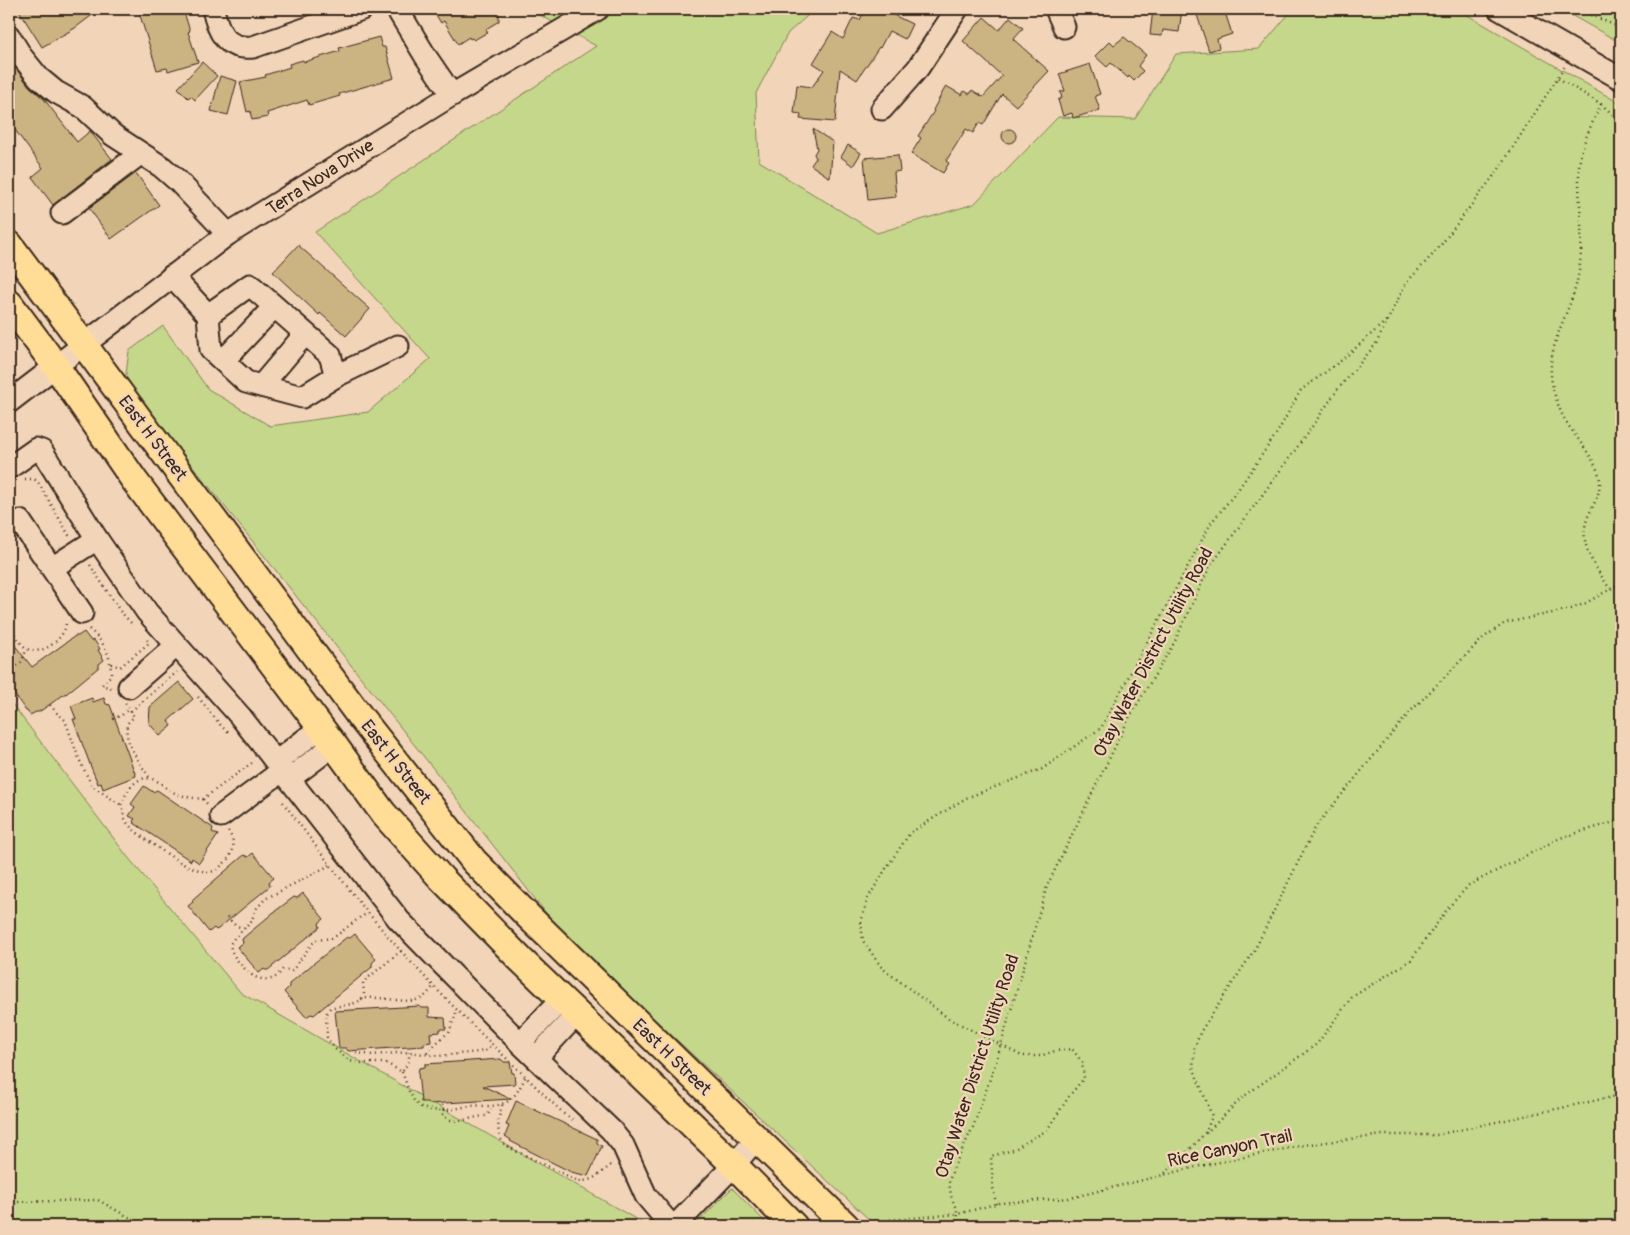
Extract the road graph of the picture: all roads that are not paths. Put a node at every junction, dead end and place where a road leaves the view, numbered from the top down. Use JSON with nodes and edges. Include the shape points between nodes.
{"nodes":[{"id":1,"x":213,"y":9,"type":"edge"},
{"id":2,"x":362,"y":9,"type":"edge"},
{"id":3,"x":397,"y":9,"type":"edge"},
{"id":4,"x":598,"y":9,"type":"edge"},
{"id":5,"x":958,"y":9,"type":"edge"},
{"id":6,"x":1499,"y":9,"type":"edge"},
{"id":7,"x":9,"y":36,"type":"edge"},
{"id":8,"x":1621,"y":79,"type":"edge"},
{"id":9,"x":452,"y":95,"type":"junction"},
{"id":10,"x":882,"y":109,"type":"dead end"},
{"id":11,"x":140,"y":154,"type":"junction"},
{"id":12,"x":62,"y":213,"type":"dead end"},
{"id":13,"x":221,"y":240,"type":"junction"},
{"id":14,"x":9,"y":244,"type":"edge"},
{"id":15,"x":172,"y":276,"type":"junction"},
{"id":16,"x":9,"y":303,"type":"edge"},
{"id":17,"x":274,"y":307,"type":"junction"},
{"id":18,"x":208,"y":315,"type":"junction"},
{"id":19,"x":305,"y":334,"type":"junction"},
{"id":20,"x":84,"y":345,"type":"junction"},
{"id":21,"x":398,"y":346,"type":"dead end"},
{"id":22,"x":223,"y":361,"type":"junction"},
{"id":23,"x":45,"y":373,"type":"junction"},
{"id":24,"x":336,"y":376,"type":"junction"},
{"id":25,"x":261,"y":386,"type":"junction"},
{"id":26,"x":9,"y":402,"type":"edge"},
{"id":27,"x":15,"y":475,"type":"edge"},
{"id":28,"x":15,"y":530,"type":"edge"},
{"id":29,"x":97,"y":539,"type":"junction"},
{"id":30,"x":52,"y":568,"type":"junction"},
{"id":31,"x":72,"y":614,"type":"road end"},
{"id":32,"x":176,"y":646,"type":"junction"},
{"id":33,"x":129,"y":688,"type":"dead end"},
{"id":34,"x":327,"y":736,"type":"junction"},
{"id":35,"x":283,"y":770,"type":"junction"},
{"id":36,"x":218,"y":816,"type":"road end"},
{"id":37,"x":569,"y":1007,"type":"junction"},
{"id":38,"x":520,"y":1043,"type":"junction"},
{"id":39,"x":531,"y":1067,"type":"junction"},
{"id":40,"x":756,"y":1138,"type":"junction"},
{"id":41,"x":734,"y":1164,"type":"junction"},
{"id":42,"x":676,"y":1225,"type":"edge"},
{"id":43,"x":845,"y":1225,"type":"edge"},
{"id":44,"x":794,"y":1226,"type":"edge"}],
"edges":[{"from":1,"to":2,"type":"street","via":[[217,26],[225,39],[237,46],[253,48]]},
{"from":3,"to":9,"type":"street"},
{"from":4,"to":9,"type":"street","name":"Terra Nova Drive"},
{"from":5,"to":10,"type":"street","via":[[918,68]]},
{"from":6,"to":8,"type":"street"},
{"from":7,"to":11,"type":"street","via":[[39,78],[83,107],[113,136]]},
{"from":9,"to":13,"type":"street","name":"Terra Nova Drive"},
{"from":11,"to":12,"type":"street"},
{"from":11,"to":13,"type":"street","via":[[178,181]]},
{"from":13,"to":15,"type":"street","name":"Terra Nova Drive"},
{"from":14,"to":20,"type":"main road","name":"East H Street"},
{"from":15,"to":18,"type":"street"},
{"from":15,"to":20,"type":"street","name":"Terra Nova Drive"},
{"from":16,"to":23,"type":"main road","name":"East H Street"},
{"from":17,"to":18,"type":"street","via":[[250,285]]},
{"from":17,"to":19,"type":"street"},
{"from":17,"to":22,"type":"street"},
{"from":18,"to":22,"type":"street","via":[[211,350]]},
{"from":19,"to":24,"type":"street","via":[[330,355]]},
{"from":19,"to":25,"type":"street"},
{"from":20,"to":23,"type":"street","name":"Terra Nova Drive"},
{"from":20,"to":40,"type":"main road","name":"East H Street","via":[[361,718],[474,861]]},
{"from":21,"to":24,"type":"street"},
{"from":22,"to":25,"type":"street","via":[[246,382]]},
{"from":23,"to":26,"type":"street","name":"Terra Nova Drive"},
{"from":23,"to":34,"type":"main road","name":"East H Street","via":[[134,480]]},
{"from":24,"to":25,"type":"street","via":[[302,397]]},
{"from":27,"to":29,"type":"street","via":[[36,450],[42,451]]},
{"from":28,"to":30,"type":"street"},
{"from":29,"to":30,"type":"street"},
{"from":29,"to":32,"type":"street","via":[[147,612]]},
{"from":30,"to":31,"type":"street"},
{"from":32,"to":33,"type":"street"},
{"from":32,"to":35,"type":"street","via":[[240,716]]},
{"from":34,"to":35,"type":"street"},
{"from":34,"to":37,"type":"main road","name":"East H Street","via":[[383,813],[442,879]]},
{"from":35,"to":36,"type":"street"},
{"from":35,"to":38,"type":"street","via":[[399,920]]},
{"from":37,"to":38,"type":"street"},
{"from":37,"to":39,"type":"street"},
{"from":37,"to":41,"type":"main road","name":"East H Street"},
{"from":38,"to":39,"type":"street"},
{"from":39,"to":42,"type":"street","via":[[611,1130],[623,1145],[646,1196],[668,1222]]},
{"from":40,"to":41,"type":"street"},
{"from":40,"to":43,"type":"main road","name":"East H Street"},
{"from":41,"to":42,"type":"street"},
{"from":41,"to":44,"type":"main road","name":"East H Street"}]}
